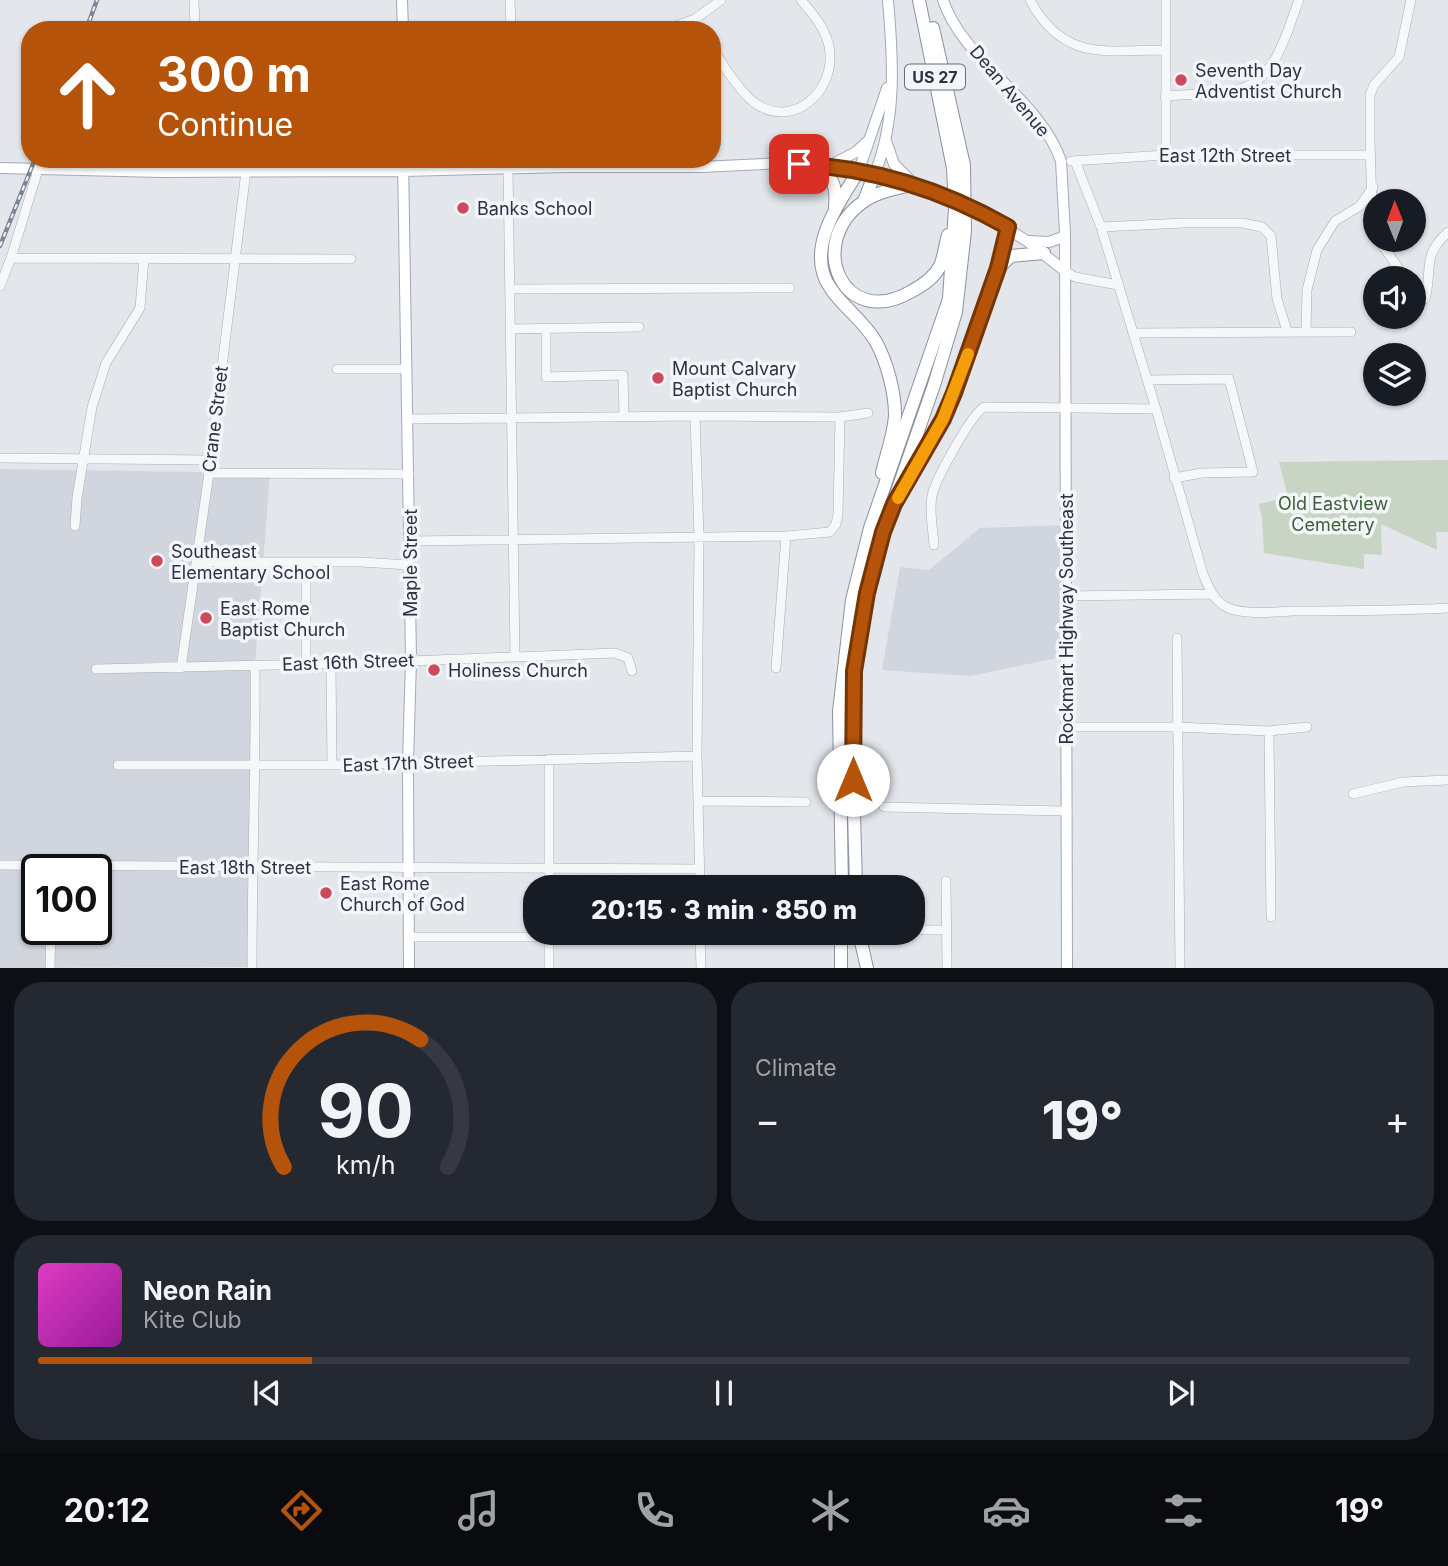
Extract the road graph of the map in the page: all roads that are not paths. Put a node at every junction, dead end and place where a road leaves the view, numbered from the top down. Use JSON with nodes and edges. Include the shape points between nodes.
{"nodes":[{"id":1,"x":194,"y":0,"type":"edge"},
{"id":2,"x":402,"y":0,"type":"edge"},
{"id":3,"x":510,"y":0,"type":"edge"},
{"id":4,"x":721,"y":0,"type":"edge"},
{"id":5,"x":801,"y":0,"type":"edge"},
{"id":6,"x":888,"y":0,"type":"edge"},
{"id":7,"x":919,"y":0,"type":"edge"},
{"id":8,"x":928,"y":0,"type":"edge"},
{"id":9,"x":943,"y":0,"type":"edge"},
{"id":10,"x":1030,"y":0,"type":"edge"},
{"id":11,"x":1166,"y":0,"type":"edge"},
{"id":12,"x":1299,"y":0,"type":"edge"},
{"id":13,"x":1410,"y":0,"type":"edge"},
{"id":14,"x":695,"y":19,"type":"joint"},
{"id":15,"x":195,"y":21,"type":"edge"},
{"id":16,"x":403,"y":21,"type":"edge"},
{"id":17,"x":511,"y":21,"type":"edge"},
{"id":18,"x":690,"y":21,"type":"edge"},
{"id":19,"x":1164,"y":50,"type":"junction"},
{"id":20,"x":721,"y":61,"type":"edge"},
{"id":21,"x":890,"y":78,"type":"junction"},
{"id":22,"x":1165,"y":96,"type":"junction"},
{"id":23,"x":870,"y":139,"type":"junction"},
{"id":24,"x":886,"y":139,"type":"junction"},
{"id":25,"x":1166,"y":155,"type":"junction"},
{"id":26,"x":1370,"y":155,"type":"junction"},
{"id":27,"x":1061,"y":161,"type":"junction"},
{"id":28,"x":1075,"y":161,"type":"junction"},
{"id":29,"x":813,"y":165,"type":"junction"},
{"id":30,"x":721,"y":166,"type":"edge"},
{"id":31,"x":829,"y":166,"type":"junction"},
{"id":32,"x":0,"y":168,"type":"edge"},
{"id":33,"x":161,"y":168,"type":"edge"},
{"id":34,"x":324,"y":168,"type":"edge"},
{"id":35,"x":403,"y":168,"type":"edge"},
{"id":36,"x":508,"y":168,"type":"edge"},
{"id":37,"x":38,"y":170,"type":"junction"},
{"id":38,"x":859,"y":170,"type":"junction"},
{"id":39,"x":246,"y":171,"type":"junction"},
{"id":40,"x":161,"y":172,"type":"junction"},
{"id":41,"x":874,"y":173,"type":"junction"},
{"id":42,"x":914,"y":184,"type":"junction"},
{"id":43,"x":1373,"y":187,"type":"joint"},
{"id":44,"x":863,"y":201,"type":"junction"},
{"id":45,"x":956,"y":208,"type":"junction"},
{"id":46,"x":834,"y":212,"type":"junction"},
{"id":47,"x":1008,"y":227,"type":"junction"},
{"id":48,"x":1101,"y":228,"type":"junction"},
{"id":49,"x":1448,"y":232,"type":"edge"},
{"id":50,"x":1065,"y":233,"type":"junction"},
{"id":51,"x":1027,"y":240,"type":"junction"},
{"id":52,"x":1044,"y":253,"type":"junction"},
{"id":53,"x":11,"y":258,"type":"junction"},
{"id":54,"x":144,"y":258,"type":"junction"},
{"id":55,"x":351,"y":259,"type":"dead end"},
{"id":56,"x":236,"y":260,"type":"junction"},
{"id":57,"x":998,"y":268,"type":"junction"},
{"id":58,"x":1065,"y":271,"type":"junction"},
{"id":59,"x":1118,"y":285,"type":"junction"},
{"id":60,"x":0,"y":286,"type":"edge"},
{"id":61,"x":790,"y":288,"type":"dead end"},
{"id":62,"x":511,"y":289,"type":"junction"},
{"id":63,"x":1426,"y":289,"type":"edge"},
{"id":64,"x":639,"y":327,"type":"dead end"},
{"id":65,"x":546,"y":328,"type":"junction"},
{"id":66,"x":512,"y":329,"type":"junction"},
{"id":67,"x":1287,"y":331,"type":"junction"},
{"id":68,"x":1306,"y":332,"type":"junction"},
{"id":69,"x":1351,"y":332,"type":"dead end"},
{"id":70,"x":1133,"y":333,"type":"junction"},
{"id":71,"x":337,"y":369,"type":"dead end"},
{"id":72,"x":406,"y":369,"type":"junction"},
{"id":73,"x":1147,"y":380,"type":"junction"},
{"id":74,"x":1066,"y":408,"type":"junction"},
{"id":75,"x":1156,"y":409,"type":"junction"},
{"id":76,"x":868,"y":413,"type":"dead end"},
{"id":77,"x":624,"y":416,"type":"junction"},
{"id":78,"x":695,"y":416,"type":"junction"},
{"id":79,"x":512,"y":417,"type":"junction"},
{"id":80,"x":840,"y":417,"type":"junction"},
{"id":81,"x":408,"y":419,"type":"junction"},
{"id":82,"x":0,"y":458,"type":"edge"},
{"id":83,"x":85,"y":459,"type":"junction"},
{"id":84,"x":209,"y":460,"type":"junction"},
{"id":85,"x":209,"y":473,"type":"junction"},
{"id":86,"x":409,"y":474,"type":"junction"},
{"id":87,"x":1174,"y":478,"type":"junction"},
{"id":88,"x":894,"y":504,"type":"junction"},
{"id":89,"x":75,"y":526,"type":"dead end"},
{"id":90,"x":870,"y":528,"type":"junction"},
{"id":91,"x":699,"y":536,"type":"junction"},
{"id":92,"x":786,"y":536,"type":"junction"},
{"id":93,"x":513,"y":538,"type":"junction"},
{"id":94,"x":410,"y":541,"type":"junction"},
{"id":95,"x":934,"y":545,"type":"dead end"},
{"id":96,"x":196,"y":562,"type":"junction"},
{"id":97,"x":306,"y":562,"type":"junction"},
{"id":98,"x":409,"y":565,"type":"junction"},
{"id":99,"x":1213,"y":594,"type":"junction"},
{"id":100,"x":1066,"y":596,"type":"junction"},
{"id":101,"x":1448,"y":608,"type":"edge"},
{"id":102,"x":1177,"y":638,"type":"dead end"},
{"id":103,"x":515,"y":657,"type":"junction"},
{"id":104,"x":411,"y":660,"type":"junction"},
{"id":105,"x":306,"y":663,"type":"junction"},
{"id":106,"x":331,"y":663,"type":"junction"},
{"id":107,"x":255,"y":665,"type":"junction"},
{"id":108,"x":181,"y":667,"type":"junction"},
{"id":109,"x":776,"y":668,"type":"dead end"},
{"id":110,"x":96,"y":669,"type":"dead end"},
{"id":111,"x":632,"y":671,"type":"dead end"},
{"id":112,"x":1066,"y":727,"type":"junction"},
{"id":113,"x":1177,"y":727,"type":"junction"},
{"id":114,"x":1307,"y":727,"type":"dead end"},
{"id":115,"x":1269,"y":731,"type":"junction"},
{"id":116,"x":697,"y":756,"type":"junction"},
{"id":117,"x":549,"y":759,"type":"junction"},
{"id":118,"x":408,"y":762,"type":"junction"},
{"id":119,"x":118,"y":765,"type":"dead end"},
{"id":120,"x":256,"y":765,"type":"junction"},
{"id":121,"x":332,"y":765,"type":"junction"},
{"id":122,"x":1448,"y":780,"type":"edge"},
{"id":123,"x":1353,"y":794,"type":"dead end"},
{"id":124,"x":699,"y":801,"type":"junction"},
{"id":125,"x":806,"y":802,"type":"dead end"},
{"id":126,"x":884,"y":807,"type":"dead end"},
{"id":127,"x":1067,"y":811,"type":"junction"},
{"id":128,"x":0,"y":865,"type":"edge"},
{"id":129,"x":21,"y":866,"type":"edge"},
{"id":130,"x":252,"y":867,"type":"junction"},
{"id":131,"x":409,"y":867,"type":"junction"},
{"id":132,"x":112,"y":868,"type":"edge"},
{"id":133,"x":549,"y":868,"type":"junction"},
{"id":134,"x":701,"y":869,"type":"junction"},
{"id":135,"x":549,"y":875,"type":"edge"},
{"id":136,"x":701,"y":875,"type":"edge"},
{"id":137,"x":842,"y":875,"type":"edge"},
{"id":138,"x":856,"y":875,"type":"edge"},
{"id":139,"x":946,"y":881,"type":"dead end"},
{"id":140,"x":1271,"y":917,"type":"dead end"},
{"id":141,"x":925,"y":930,"type":"edge"},
{"id":142,"x":946,"y":930,"type":"junction"},
{"id":143,"x":523,"y":935,"type":"edge"},
{"id":144,"x":409,"y":937,"type":"junction"},
{"id":145,"x":51,"y":945,"type":"edge"},
{"id":146,"x":549,"y":945,"type":"edge"},
{"id":147,"x":700,"y":945,"type":"edge"},
{"id":148,"x":841,"y":945,"type":"edge"},
{"id":149,"x":862,"y":945,"type":"edge"},
{"id":150,"x":50,"y":968,"type":"edge"},
{"id":151,"x":252,"y":968,"type":"edge"},
{"id":152,"x":409,"y":968,"type":"edge"},
{"id":153,"x":549,"y":968,"type":"edge"},
{"id":154,"x":701,"y":968,"type":"edge"},
{"id":155,"x":841,"y":968,"type":"edge"},
{"id":156,"x":867,"y":968,"type":"edge"},
{"id":157,"x":947,"y":968,"type":"edge"},
{"id":158,"x":1066,"y":968,"type":"edge"},
{"id":159,"x":1180,"y":968,"type":"edge"}],
"edges":[{"from":1,"to":15,"type":"street"},
{"from":2,"to":16,"type":"main road"},
{"from":3,"to":17,"type":"street"},
{"from":4,"to":14,"type":"street"},
{"from":5,"to":20,"type":"street","via":[[820,25],[831,57],[821,91],[806,105],[793,110],[766,108],[751,100]]},
{"from":6,"to":21,"type":"main road"},
{"from":7,"to":45,"type":"highway","number":"US 27","via":[[953,168]]},
{"from":8,"to":88,"type":"highway","number":"US 27","via":[[964,165],[965,231],[956,312]]},
{"from":9,"to":27,"type":"main road","name":"Dean Avenue","via":[[956,28],[1044,128]]},
{"from":10,"to":19,"type":"street","via":[[1061,37],[1079,48]]},
{"from":11,"to":19,"type":"street"},
{"from":12,"to":22,"type":"street","via":[[1274,61],[1259,79],[1241,89]]},
{"from":13,"to":26,"type":"street","via":[[1399,57],[1370,94]]},
{"from":14,"to":18,"type":"street"},
{"from":19,"to":22,"type":"street"},
{"from":21,"to":23,"type":"main road"},
{"from":21,"to":24,"type":"main road"},
{"from":22,"to":25,"type":"street"},
{"from":23,"to":31,"type":"main road"},
{"from":23,"to":38,"type":"main road"},
{"from":24,"to":41,"type":"main road"},
{"from":24,"to":42,"type":"main road","via":[[894,164]]},
{"from":25,"to":26,"type":"street","name":"East 12th Street"},
{"from":25,"to":28,"type":"street","name":"East 12th Street"},
{"from":26,"to":43,"type":"street"},
{"from":27,"to":28,"type":"street","name":"East 12th Street"},
{"from":27,"to":50,"type":"main road","name":"Dean Avenue"},
{"from":28,"to":48,"type":"street"},
{"from":29,"to":30,"type":"main road"},
{"from":29,"to":31,"type":"main road"},
{"from":29,"to":46,"type":"highway","via":[[832,180]]},
{"from":31,"to":38,"type":"main road"},
{"from":32,"to":37,"type":"main road"},
{"from":33,"to":40,"type":"street"},
{"from":34,"to":39,"type":"main road"},
{"from":35,"to":72,"type":"main road","name":"Maple Street"},
{"from":36,"to":62,"type":"street"},
{"from":37,"to":40,"type":"main road"},
{"from":37,"to":53,"type":"street"},
{"from":38,"to":41,"type":"main road"},
{"from":38,"to":46,"type":"highway"},
{"from":39,"to":40,"type":"main road"},
{"from":39,"to":56,"type":"street","name":"Crane Street"},
{"from":41,"to":42,"type":"main road"},
{"from":41,"to":44,"type":"highway"},
{"from":42,"to":44,"type":"highway"},
{"from":42,"to":47,"type":"main road","bridge":true},
{"from":43,"to":68,"type":"street","via":[[1360,206],[1335,221],[1317,250],[1307,290]]},
{"from":44,"to":45,"type":"highway","via":[[845,220],[835,242],[834,261],[846,289],[881,301],[895,299],[931,278],[940,266]]},
{"from":45,"to":90,"type":"highway","number":"US 27","via":[[949,299]]},
{"from":46,"to":90,"type":"highway","via":[[823,241],[826,279],[877,344],[889,376],[895,415]]},
{"from":47,"to":51,"type":"main road"},
{"from":47,"to":57,"type":"highway"},
{"from":48,"to":59,"type":"street"},
{"from":48,"to":67,"type":"street","via":[[1242,223],[1267,231],[1277,299]]},
{"from":49,"to":63,"type":"street","via":[[1429,258]]},
{"from":50,"to":51,"type":"main road","via":[[1049,242]]},
{"from":50,"to":58,"type":"main road","name":"Dean Avenue"},
{"from":51,"to":52,"type":"main road"},
{"from":52,"to":57,"type":"highway","via":[[1011,257]]},
{"from":52,"to":58,"type":"main road"},
{"from":53,"to":54,"type":"street"},
{"from":53,"to":60,"type":"street"},
{"from":54,"to":56,"type":"street"},
{"from":54,"to":83,"type":"street","via":[[140,307],[101,374],[87,429]]},
{"from":55,"to":56,"type":"street"},
{"from":56,"to":84,"type":"street","name":"Crane Street"},
{"from":57,"to":88,"type":"highway","via":[[943,419]]},
{"from":58,"to":59,"type":"street"},
{"from":58,"to":74,"type":"main road","name":"Rockmart Highway Southeast"},
{"from":59,"to":70,"type":"street"},
{"from":61,"to":62,"type":"street"},
{"from":62,"to":66,"type":"street"},
{"from":64,"to":65,"type":"street"},
{"from":65,"to":66,"type":"street"},
{"from":65,"to":77,"type":"street","via":[[546,377],[623,376]]},
{"from":66,"to":79,"type":"street"},
{"from":67,"to":68,"type":"street"},
{"from":67,"to":70,"type":"street"},
{"from":68,"to":69,"type":"street"},
{"from":70,"to":73,"type":"street"},
{"from":71,"to":72,"type":"street"},
{"from":72,"to":81,"type":"main road","name":"Maple Street"},
{"from":73,"to":75,"type":"street"},
{"from":73,"to":87,"type":"street","via":[[1229,379],[1254,472]]},
{"from":74,"to":75,"type":"street"},
{"from":74,"to":95,"type":"street","via":[[988,406],[973,416],[932,496]]},
{"from":74,"to":100,"type":"main road","name":"Rockmart Highway Southeast"},
{"from":75,"to":87,"type":"street"},
{"from":76,"to":80,"type":"street"},
{"from":77,"to":78,"type":"street"},
{"from":77,"to":79,"type":"street"},
{"from":78,"to":80,"type":"street"},
{"from":78,"to":91,"type":"street"},
{"from":79,"to":81,"type":"street"},
{"from":79,"to":93,"type":"street"},
{"from":80,"to":92,"type":"street","via":[[836,524],[831,532]]},
{"from":81,"to":86,"type":"main road","name":"Maple Street"},
{"from":82,"to":83,"type":"street"},
{"from":83,"to":84,"type":"street"},
{"from":83,"to":89,"type":"street"},
{"from":84,"to":85,"type":"street","name":"Crane Street"},
{"from":85,"to":86,"type":"street"},
{"from":85,"to":96,"type":"street","name":"Crane Street"},
{"from":86,"to":94,"type":"main road","name":"Maple Street"},
{"from":87,"to":99,"type":"street"},
{"from":88,"to":138,"type":"highway","number":"US 27","via":[[867,593],[854,671]]},
{"from":90,"to":137,"type":"highway","number":"US 27","via":[[852,600],[839,711]]},
{"from":91,"to":92,"type":"street"},
{"from":91,"to":93,"type":"street"},
{"from":91,"to":116,"type":"street"},
{"from":92,"to":109,"type":"street"},
{"from":93,"to":94,"type":"street"},
{"from":93,"to":103,"type":"street"},
{"from":94,"to":98,"type":"main road","name":"Maple Street"},
{"from":96,"to":97,"type":"street"},
{"from":96,"to":108,"type":"street","name":"Crane Street"},
{"from":97,"to":98,"type":"street"},
{"from":97,"to":105,"type":"street"},
{"from":98,"to":104,"type":"main road","name":"Maple Street"},
{"from":99,"to":100,"type":"street"},
{"from":99,"to":101,"type":"street","via":[[1225,606],[1247,611]]},
{"from":100,"to":112,"type":"main road","name":"Rockmart Highway Southeast"},
{"from":102,"to":113,"type":"street"},
{"from":103,"to":104,"type":"street","name":"East 16th Street"},
{"from":103,"to":111,"type":"street","name":"East 16th Street","via":[[622,654]]},
{"from":104,"to":106,"type":"street","name":"East 16th Street"},
{"from":104,"to":118,"type":"main road","name":"Maple Street"},
{"from":105,"to":106,"type":"street","name":"East 16th Street"},
{"from":105,"to":107,"type":"street","name":"East 16th Street"},
{"from":106,"to":121,"type":"street"},
{"from":107,"to":108,"type":"street","name":"East 16th Street"},
{"from":107,"to":120,"type":"street"},
{"from":108,"to":110,"type":"street","name":"East 16th Street"},
{"from":112,"to":113,"type":"street"},
{"from":112,"to":127,"type":"main road","name":"Rockmart Highway Southeast"},
{"from":113,"to":115,"type":"street"},
{"from":113,"to":159,"type":"street"},
{"from":114,"to":115,"type":"street"},
{"from":115,"to":140,"type":"street"},
{"from":116,"to":117,"type":"street","name":"East 17th Street"},
{"from":116,"to":124,"type":"street"},
{"from":117,"to":118,"type":"street","name":"East 17th Street"},
{"from":117,"to":133,"type":"street"},
{"from":118,"to":121,"type":"street","name":"East 17th Street"},
{"from":118,"to":131,"type":"main road","name":"Maple Street"},
{"from":119,"to":120,"type":"street","name":"East 17th Street"},
{"from":120,"to":121,"type":"street","name":"East 17th Street"},
{"from":120,"to":130,"type":"street"},
{"from":122,"to":123,"type":"street","via":[[1403,782]]},
{"from":124,"to":125,"type":"street"},
{"from":124,"to":134,"type":"street"},
{"from":126,"to":127,"type":"street"},
{"from":127,"to":158,"type":"main road","name":"Rockmart Highway Southeast"},
{"from":128,"to":129,"type":"street","name":"East 18th Street"},
{"from":130,"to":131,"type":"street","name":"East 18th Street"},
{"from":130,"to":132,"type":"street","name":"East 18th Street"},
{"from":130,"to":151,"type":"street"},
{"from":131,"to":133,"type":"street","name":"East 18th Street"},
{"from":131,"to":144,"type":"main road","name":"Maple Street"},
{"from":133,"to":134,"type":"street","name":"East 18th Street"},
{"from":133,"to":135,"type":"street"},
{"from":134,"to":136,"type":"street"},
{"from":139,"to":142,"type":"street"},
{"from":141,"to":142,"type":"street"},
{"from":142,"to":157,"type":"street"},
{"from":143,"to":144,"type":"street"},
{"from":144,"to":152,"type":"main road","name":"Maple Street"},
{"from":145,"to":150,"type":"street"},
{"from":146,"to":153,"type":"street"},
{"from":147,"to":154,"type":"street"},
{"from":148,"to":155,"type":"highway"},
{"from":149,"to":156,"type":"highway"}]}
